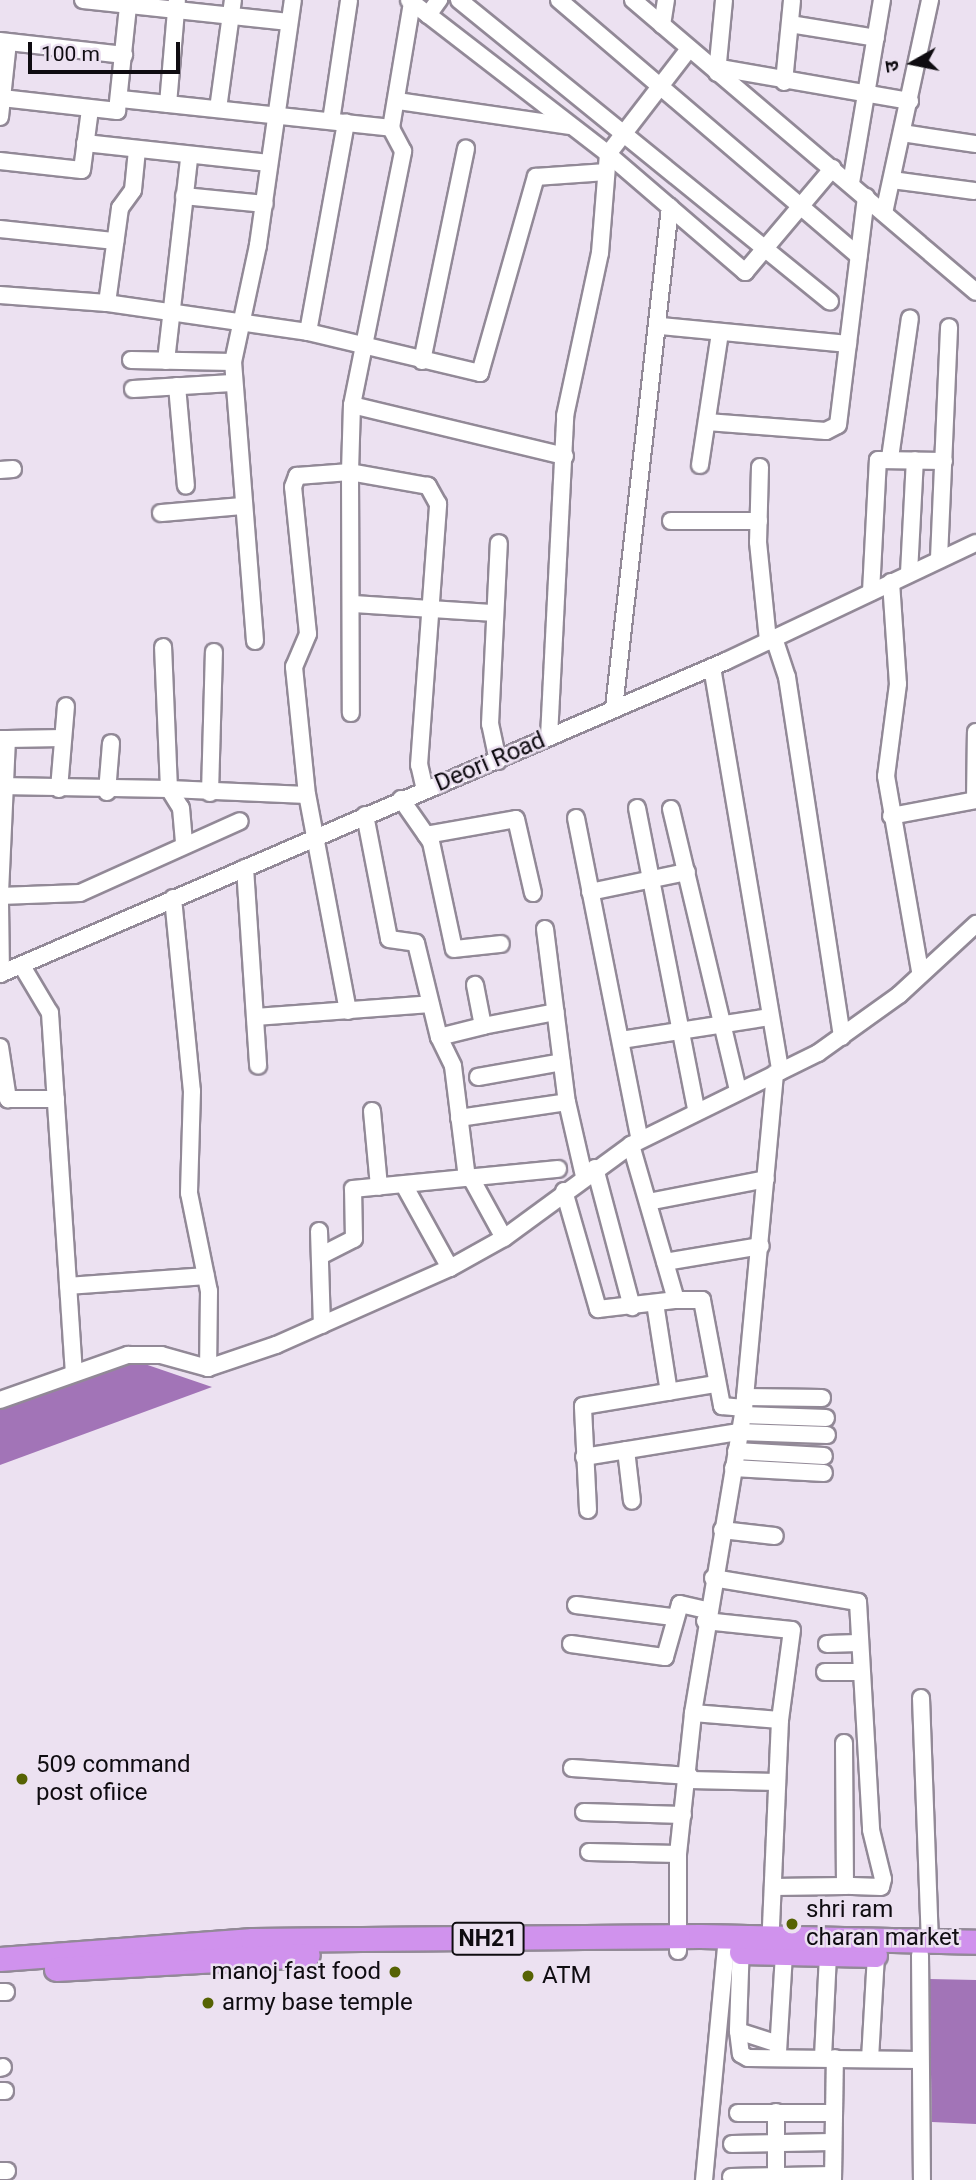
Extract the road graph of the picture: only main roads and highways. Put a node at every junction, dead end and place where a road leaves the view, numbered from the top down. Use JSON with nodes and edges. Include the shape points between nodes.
{"nodes":[{"id":1,"x":976,"y":1942,"type":"edge"},
{"id":2,"x":677,"y":1944,"type":"junction"},
{"id":3,"x":775,"y":1948,"type":"junction"},
{"id":4,"x":925,"y":1948,"type":"junction"},
{"id":5,"x":976,"y":1956,"type":"edge"},
{"id":6,"x":0,"y":1959,"type":"edge"},
{"id":7,"x":2,"y":1986,"type":"edge"}],
"edges":[{"from":1,"to":4,"type":"highway","number":"NH21"},
{"from":2,"to":3,"type":"highway","number":"NH21"},
{"from":2,"to":6,"type":"highway","number":"NH21","via":[[252,1940]]},
{"from":2,"to":7,"type":"highway","number":"NH21","via":[[267,1956]]},
{"from":3,"to":4,"type":"highway","number":"NH21"},
{"from":3,"to":4,"type":"highway","number":"NH21","via":[[876,1955]]},
{"from":4,"to":5,"type":"highway","number":"NH21"}]}
